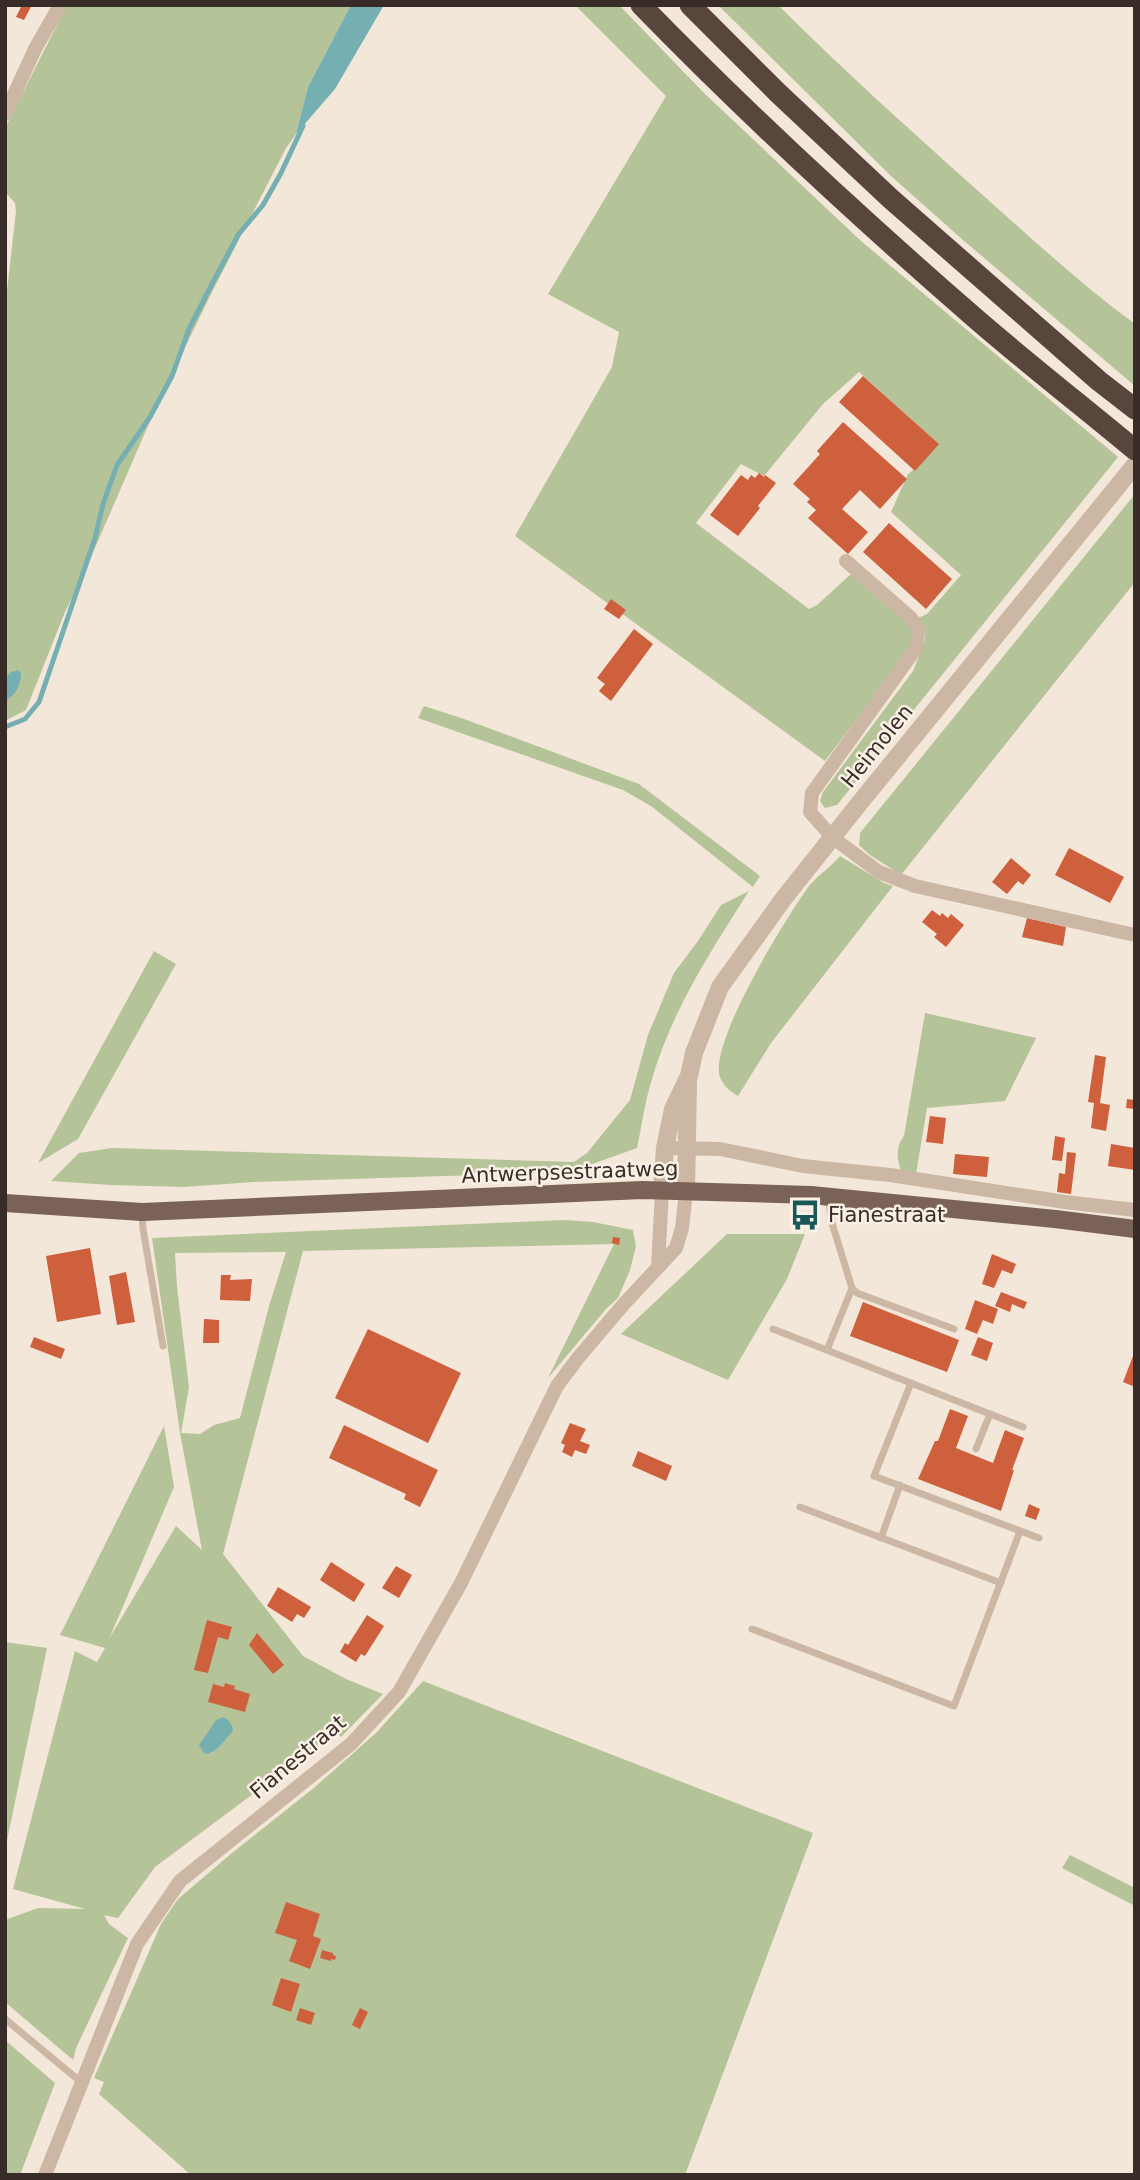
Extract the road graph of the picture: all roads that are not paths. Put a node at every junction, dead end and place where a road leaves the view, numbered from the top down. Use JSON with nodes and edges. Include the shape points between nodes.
{"nodes":[{"id":1,"x":60,"y":5,"type":"edge"},
{"id":2,"x":641,"y":5,"type":"edge"},
{"id":3,"x":690,"y":5,"type":"edge"},
{"id":4,"x":5,"y":114,"type":"edge"},
{"id":5,"x":1135,"y":409,"type":"edge"},
{"id":6,"x":1135,"y":450,"type":"edge"},
{"id":7,"x":1135,"y":465,"type":"edge"},
{"id":8,"x":846,"y":561,"type":"dead end"},
{"id":9,"x":832,"y":837,"type":"junction"},
{"id":10,"x":1135,"y":935,"type":"edge"},
{"id":11,"x":688,"y":1076,"type":"junction"},
{"id":12,"x":665,"y":1147,"type":"junction"},
{"id":13,"x":687,"y":1148,"type":"junction"},
{"id":14,"x":662,"y":1191,"type":"junction"},
{"id":15,"x":686,"y":1192,"type":"junction"},
{"id":16,"x":828,"y":1197,"type":"junction"},
{"id":17,"x":5,"y":1203,"type":"edge"},
{"id":18,"x":1135,"y":1210,"type":"edge"},
{"id":19,"x":142,"y":1212,"type":"junction"},
{"id":20,"x":1135,"y":1229,"type":"edge"},
{"id":21,"x":658,"y":1267,"type":"junction"},
{"id":22,"x":852,"y":1288,"type":"junction"},
{"id":23,"x":773,"y":1329,"type":"dead end"},
{"id":24,"x":954,"y":1329,"type":"dead end"},
{"id":25,"x":163,"y":1346,"type":"dead end"},
{"id":26,"x":827,"y":1350,"type":"junction"},
{"id":27,"x":911,"y":1383,"type":"junction"},
{"id":28,"x":990,"y":1414,"type":"junction"},
{"id":29,"x":1023,"y":1427,"type":"dead end"},
{"id":30,"x":976,"y":1448,"type":"dead end"},
{"id":31,"x":900,"y":1485,"type":"junction"},
{"id":32,"x":800,"y":1507,"type":"dead end"},
{"id":33,"x":1020,"y":1531,"type":"junction"},
{"id":34,"x":881,"y":1538,"type":"junction"},
{"id":35,"x":1039,"y":1538,"type":"dead end"},
{"id":36,"x":1001,"y":1583,"type":"junction"},
{"id":37,"x":752,"y":1629,"type":"dead end"},
{"id":38,"x":5,"y":2019,"type":"edge"},
{"id":39,"x":82,"y":2082,"type":"junction"},
{"id":40,"x":45,"y":2175,"type":"edge"}],
"edges":[{"from":1,"to":4,"type":"street"},
{"from":2,"to":6,"type":"highway","via":[[874,228]]},
{"from":3,"to":5,"type":"highway","via":[[891,199]]},
{"from":7,"to":9,"type":"street","name":"Heimolen"},
{"from":8,"to":9,"type":"street","via":[[918,629],[917,647],[812,793],[810,812]]},
{"from":9,"to":10,"type":"street","via":[[880,872],[915,886]]},
{"from":9,"to":11,"type":"street","name":"Heimolen","via":[[720,987]]},
{"from":11,"to":12,"type":"street","name":"Heimolen","via":[[673,1109]]},
{"from":11,"to":13,"type":"street","name":"Heimolen"},
{"from":12,"to":13,"type":"street","name":"Antwerpsestraatweg"},
{"from":12,"to":14,"type":"street","name":"Heimolen"},
{"from":13,"to":15,"type":"street","name":"Heimolen"},
{"from":13,"to":18,"type":"street","name":"Antwerpsestraatweg","via":[[720,1149],[803,1166]]},
{"from":14,"to":15,"type":"main road","name":"Antwerpsestraatweg"},
{"from":14,"to":19,"type":"main road","name":"Antwerpsestraatweg"},
{"from":14,"to":21,"type":"street"},
{"from":15,"to":16,"type":"main road","name":"Antwerpsestraatweg"},
{"from":15,"to":21,"type":"street","name":"Fianestraat","via":[[676,1248]]},
{"from":16,"to":20,"type":"main road","name":"Antwerpsestraatweg"},
{"from":16,"to":22,"type":"lane"},
{"from":17,"to":19,"type":"main road","name":"Antwerpsestraatweg"},
{"from":19,"to":25,"type":"lane"},
{"from":21,"to":39,"type":"street","name":"Fianestraat","via":[[557,1386],[461,1583],[399,1692],[351,1744],[180,1881],[137,1944]]},
{"from":22,"to":24,"type":"lane"},
{"from":22,"to":26,"type":"lane"},
{"from":23,"to":26,"type":"lane"},
{"from":26,"to":27,"type":"lane"},
{"from":27,"to":28,"type":"lane"},
{"from":27,"to":31,"type":"lane","via":[[874,1476]]},
{"from":28,"to":29,"type":"lane"},
{"from":28,"to":30,"type":"lane"},
{"from":31,"to":33,"type":"lane"},
{"from":31,"to":34,"type":"lane"},
{"from":32,"to":34,"type":"lane"},
{"from":33,"to":35,"type":"lane"},
{"from":33,"to":36,"type":"lane"},
{"from":34,"to":36,"type":"lane"},
{"from":36,"to":37,"type":"lane","via":[[954,1706]]},
{"from":38,"to":39,"type":"lane"},
{"from":39,"to":40,"type":"street","name":"Fianestraat"}]}
